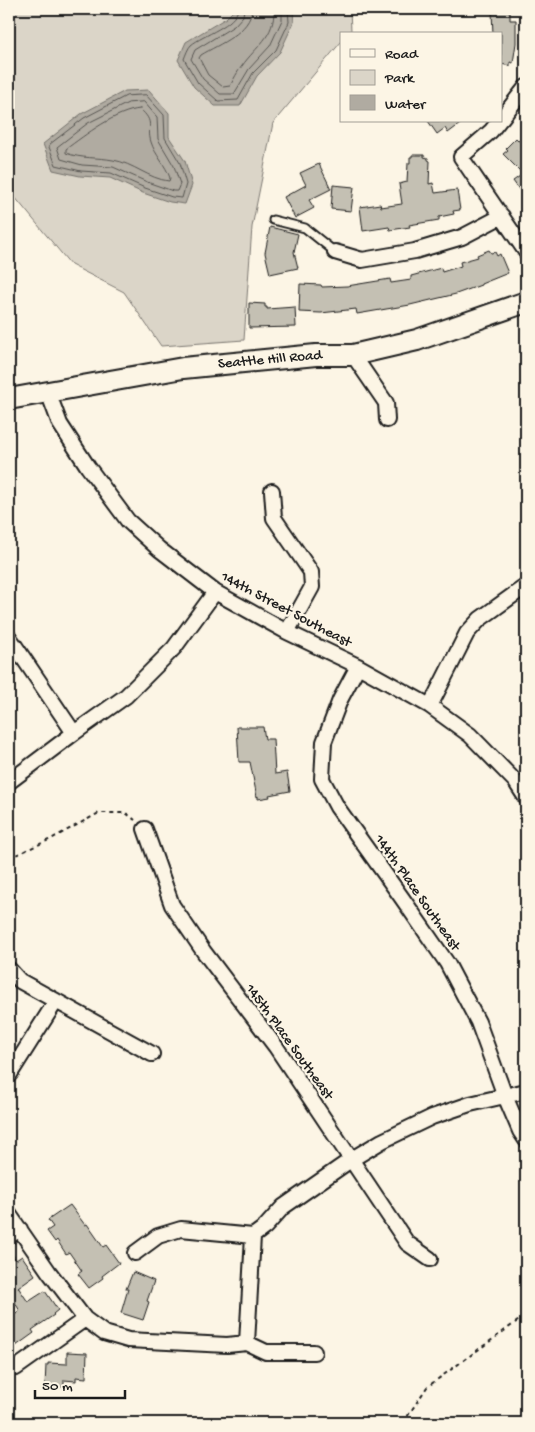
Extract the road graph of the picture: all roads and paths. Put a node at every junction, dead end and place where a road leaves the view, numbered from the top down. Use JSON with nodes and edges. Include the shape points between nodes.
{"nodes":[{"id":1,"x":526,"y":87,"type":"edge"},
{"id":2,"x":502,"y":117,"type":"edge"},
{"id":3,"x":499,"y":122,"type":"edge"},
{"id":4,"x":502,"y":216,"type":"junction"},
{"id":5,"x":273,"y":220,"type":"dead end"},
{"id":6,"x":336,"y":252,"type":"joint"},
{"id":7,"x":526,"y":252,"type":"edge"},
{"id":8,"x":526,"y":302,"type":"edge"},
{"id":9,"x":353,"y":355,"type":"junction"},
{"id":10,"x":48,"y":392,"type":"junction"},
{"id":11,"x":9,"y":399,"type":"edge"},
{"id":12,"x":387,"y":420,"type":"dead end"},
{"id":13,"x":272,"y":491,"type":"dead end"},
{"id":14,"x":526,"y":586,"type":"edge"},
{"id":15,"x":215,"y":592,"type":"junction"},
{"id":16,"x":287,"y":632,"type":"junction"},
{"id":17,"x":9,"y":637,"type":"edge"},
{"id":18,"x":358,"y":666,"type":"junction"},
{"id":19,"x":430,"y":706,"type":"junction"},
{"id":20,"x":74,"y":733,"type":"junction"},
{"id":21,"x":9,"y":782,"type":"edge"},
{"id":22,"x":526,"y":798,"type":"edge"},
{"id":23,"x":145,"y":829,"type":"joint"},
{"id":24,"x":9,"y":858,"type":"edge"},
{"id":25,"x":9,"y":969,"type":"edge"},
{"id":26,"x":56,"y":1001,"type":"junction"},
{"id":27,"x":152,"y":1054,"type":"dead end"},
{"id":28,"x":10,"y":1074,"type":"edge"},
{"id":29,"x":526,"y":1091,"type":"edge"},
{"id":30,"x":505,"y":1096,"type":"junction"},
{"id":31,"x":526,"y":1140,"type":"edge"},
{"id":32,"x":352,"y":1159,"type":"junction"},
{"id":33,"x":9,"y":1214,"type":"edge"},
{"id":34,"x":14,"y":1232,"type":"edge"},
{"id":35,"x":253,"y":1236,"type":"junction"},
{"id":36,"x":135,"y":1253,"type":"dead end"},
{"id":37,"x":430,"y":1259,"type":"dead end"},
{"id":38,"x":526,"y":1316,"type":"edge"},
{"id":39,"x":85,"y":1319,"type":"junction"},
{"id":40,"x":248,"y":1342,"type":"junction"},
{"id":41,"x":314,"y":1352,"type":"dead end"},
{"id":42,"x":16,"y":1368,"type":"dead end"},
{"id":43,"x":403,"y":1423,"type":"edge"}],
"edges":[{"from":1,"to":2,"type":"street"},
{"from":3,"to":4,"type":"street","via":[[461,157]]},
{"from":4,"to":6,"type":"street","via":[[462,237],[415,251],[362,260]]},
{"from":4,"to":7,"type":"street"},
{"from":5,"to":6,"type":"lane","via":[[305,228]]},
{"from":8,"to":9,"type":"main road","name":"Seattle Hill Road","via":[[418,340]]},
{"from":9,"to":10,"type":"main road","name":"Seattle Hill Road","via":[[316,355],[183,368]]},
{"from":9,"to":12,"type":"street","via":[[386,403]]},
{"from":10,"to":11,"type":"main road","name":"Seattle Hill Road"},
{"from":10,"to":15,"type":"street","name":"144th Street Southeast","via":[[60,424],[128,521]]},
{"from":13,"to":16,"type":"street","via":[[274,518],[311,572],[312,587]]},
{"from":14,"to":19,"type":"street","via":[[480,619],[468,633]]},
{"from":15,"to":16,"type":"street","name":"144th Street Southeast"},
{"from":15,"to":20,"type":"street","via":[[174,648],[126,696]]},
{"from":16,"to":18,"type":"street","name":"144th Street Southeast"},
{"from":17,"to":20,"type":"street"},
{"from":18,"to":19,"type":"street","name":"144th Street Southeast"},
{"from":18,"to":30,"type":"street","name":"144th Place Southeast","via":[[340,700],[324,742],[322,779],[337,807],[447,963],[478,1022]]},
{"from":19,"to":22,"type":"street","name":"144th Street Southeast","via":[[470,735],[515,781]]},
{"from":20,"to":21,"type":"street"},
{"from":23,"to":24,"type":"path","via":[[126,813],[99,813]]},
{"from":23,"to":32,"type":"street","name":"145th Place Southeast","via":[[172,905]]},
{"from":25,"to":26,"type":"street","via":[[20,980]]},
{"from":26,"to":27,"type":"street"},
{"from":26,"to":28,"type":"street"},
{"from":29,"to":30,"type":"street"},
{"from":30,"to":31,"type":"street","name":"144th Place Southeast"},
{"from":30,"to":32,"type":"street","via":[[432,1117],[382,1140]]},
{"from":32,"to":35,"type":"street","via":[[283,1207]]},
{"from":32,"to":37,"type":"street","name":"145th Place Southeast","via":[[407,1243]]},
{"from":33,"to":34,"type":"street"},
{"from":34,"to":39,"type":"street"},
{"from":35,"to":36,"type":"street","via":[[181,1229],[158,1236]]},
{"from":35,"to":40,"type":"street"},
{"from":38,"to":43,"type":"path","via":[[427,1387]]},
{"from":39,"to":40,"type":"street","via":[[104,1333],[128,1340],[227,1345]]},
{"from":39,"to":42,"type":"street"},
{"from":40,"to":41,"type":"street","via":[[266,1352]]}]}
